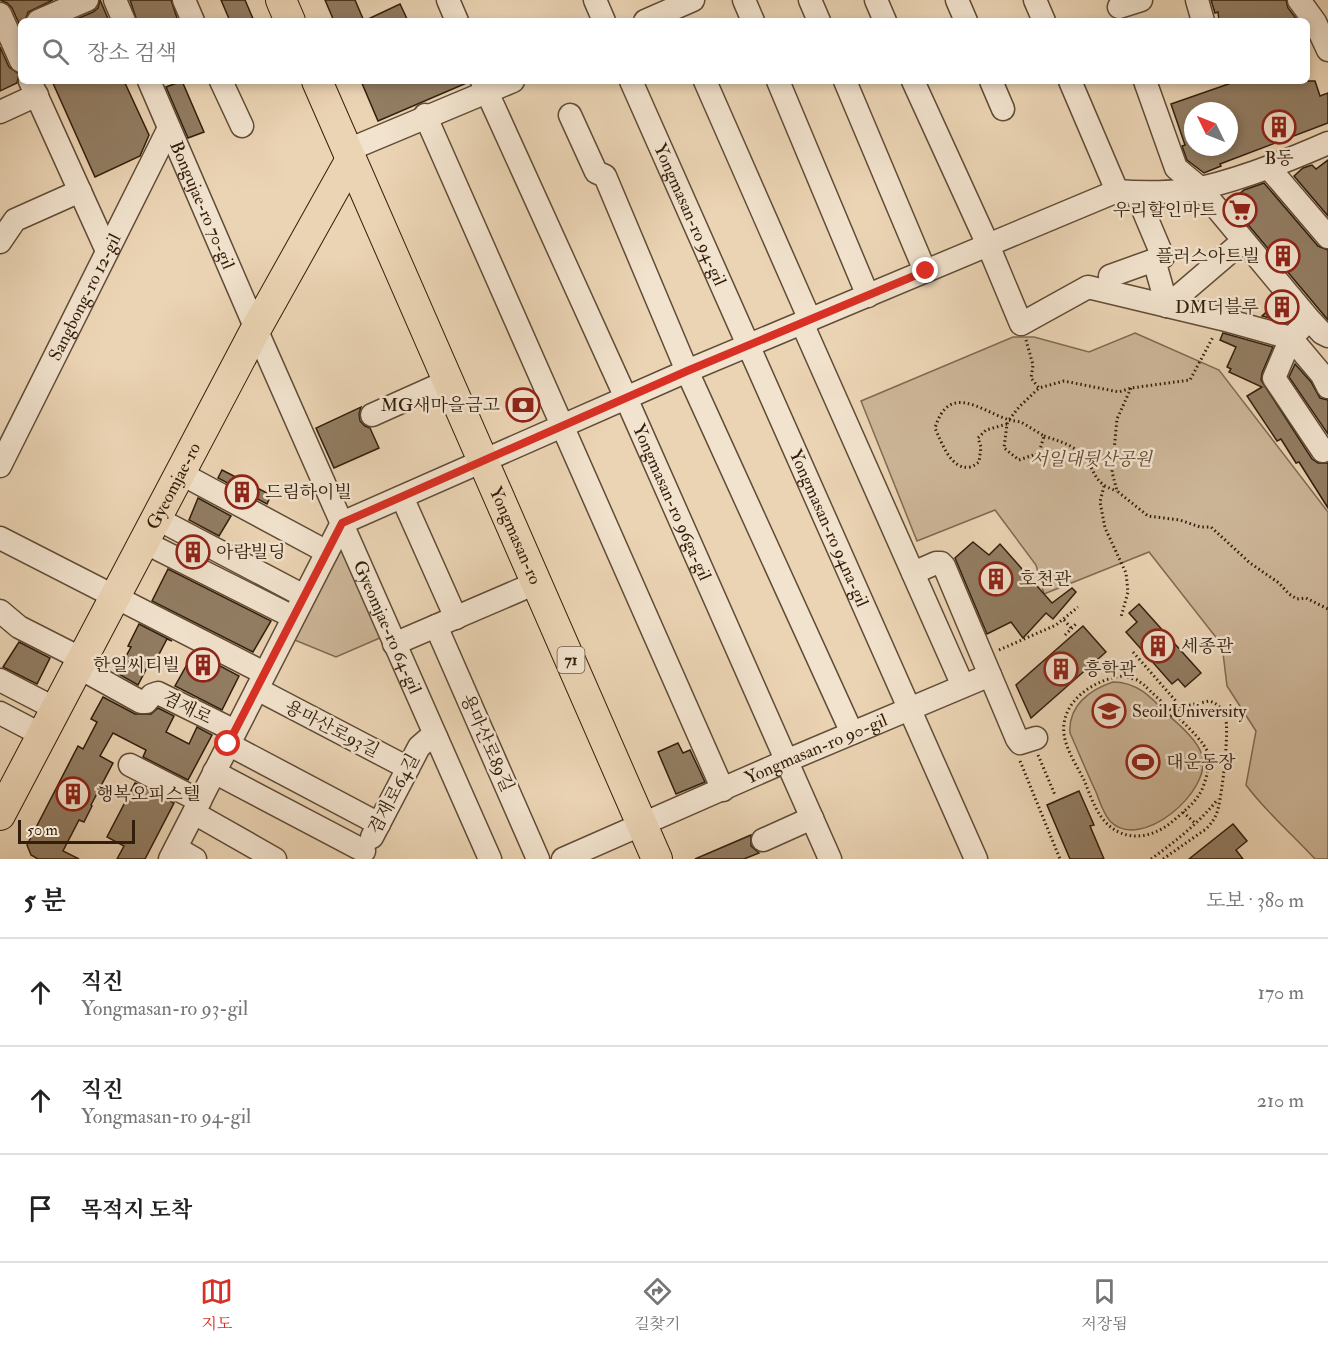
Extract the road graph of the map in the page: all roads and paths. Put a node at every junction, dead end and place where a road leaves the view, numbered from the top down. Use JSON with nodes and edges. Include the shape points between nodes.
{"nodes":[{"id":1,"x":87,"y":0,"type":"edge"},
{"id":2,"x":115,"y":0,"type":"edge"},
{"id":3,"x":184,"y":0,"type":"edge"},
{"id":4,"x":281,"y":0,"type":"edge"},
{"id":5,"x":448,"y":0,"type":"edge"},
{"id":6,"x":595,"y":0,"type":"edge"},
{"id":7,"x":744,"y":0,"type":"edge"},
{"id":8,"x":810,"y":0,"type":"edge"},
{"id":9,"x":876,"y":0,"type":"edge"},
{"id":10,"x":957,"y":0,"type":"edge"},
{"id":11,"x":1035,"y":0,"type":"edge"},
{"id":12,"x":1197,"y":0,"type":"edge"},
{"id":13,"x":1299,"y":0,"type":"edge"},
{"id":14,"x":678,"y":7,"type":"edge"},
{"id":15,"x":45,"y":18,"type":"edge"},
{"id":16,"x":123,"y":18,"type":"edge"},
{"id":17,"x":192,"y":18,"type":"edge"},
{"id":18,"x":289,"y":18,"type":"edge"},
{"id":19,"x":456,"y":18,"type":"edge"},
{"id":20,"x":603,"y":18,"type":"edge"},
{"id":21,"x":652,"y":18,"type":"edge"},
{"id":22,"x":752,"y":18,"type":"edge"},
{"id":23,"x":818,"y":18,"type":"edge"},
{"id":24,"x":884,"y":18,"type":"edge"},
{"id":25,"x":965,"y":18,"type":"edge"},
{"id":26,"x":1043,"y":18,"type":"edge"},
{"id":27,"x":1202,"y":18,"type":"edge"},
{"id":28,"x":10,"y":25,"type":"edge"},
{"id":29,"x":1328,"y":50,"type":"edge"},
{"id":30,"x":18,"y":51,"type":"edge"},
{"id":31,"x":157,"y":84,"type":"edge"},
{"id":32,"x":222,"y":84,"type":"edge"},
{"id":33,"x":319,"y":84,"type":"edge"},
{"id":34,"x":632,"y":84,"type":"edge"},
{"id":35,"x":706,"y":84,"type":"edge"},
{"id":36,"x":779,"y":84,"type":"edge"},
{"id":37,"x":846,"y":84,"type":"edge"},
{"id":38,"x":914,"y":84,"type":"edge"},
{"id":39,"x":992,"y":84,"type":"edge"},
{"id":40,"x":1072,"y":84,"type":"edge"},
{"id":41,"x":1146,"y":84,"type":"edge"},
{"id":42,"x":485,"y":87,"type":"edge"},
{"id":43,"x":33,"y":88,"type":"edge"},
{"id":44,"x":1003,"y":109,"type":"dead end"},
{"id":45,"x":0,"y":112,"type":"edge"},
{"id":46,"x":425,"y":116,"type":"junction"},
{"id":47,"x":570,"y":116,"type":"dead end"},
{"id":48,"x":242,"y":126,"type":"dead end"},
{"id":49,"x":169,"y":128,"type":"junction"},
{"id":50,"x":1328,"y":142,"type":"edge"},
{"id":51,"x":350,"y":154,"type":"junction"},
{"id":52,"x":1269,"y":168,"type":"junction"},
{"id":53,"x":1200,"y":188,"type":"junction"},
{"id":54,"x":80,"y":191,"type":"junction"},
{"id":55,"x":1126,"y":192,"type":"junction"},
{"id":56,"x":1328,"y":237,"type":"edge"},
{"id":57,"x":1243,"y":241,"type":"junction"},
{"id":58,"x":0,"y":242,"type":"edge"},
{"id":59,"x":988,"y":245,"type":"junction"},
{"id":60,"x":107,"y":251,"type":"junction"},
{"id":61,"x":1154,"y":260,"type":"junction"},
{"id":62,"x":926,"y":271,"type":"junction"},
{"id":63,"x":1110,"y":276,"type":"dead end"},
{"id":64,"x":868,"y":296,"type":"junction"},
{"id":65,"x":1167,"y":306,"type":"junction"},
{"id":66,"x":1222,"y":319,"type":"junction"},
{"id":67,"x":1308,"y":319,"type":"junction"},
{"id":68,"x":806,"y":321,"type":"junction"},
{"id":69,"x":1022,"y":324,"type":"junction"},
{"id":70,"x":255,"y":329,"type":"junction"},
{"id":71,"x":1328,"y":336,"type":"edge"},
{"id":72,"x":1292,"y":338,"type":"junction"},
{"id":73,"x":747,"y":347,"type":"junction"},
{"id":74,"x":687,"y":371,"type":"junction"},
{"id":75,"x":448,"y":381,"type":"junction"},
{"id":76,"x":1328,"y":387,"type":"edge"},
{"id":77,"x":1039,"y":388,"type":"junction"},
{"id":78,"x":1131,"y":388,"type":"junction"},
{"id":79,"x":626,"y":398,"type":"junction"},
{"id":80,"x":372,"y":415,"type":"dead end"},
{"id":81,"x":1008,"y":422,"type":"junction"},
{"id":82,"x":563,"y":425,"type":"junction"},
{"id":83,"x":1044,"y":436,"type":"junction"},
{"id":84,"x":1323,"y":451,"type":"dead end"},
{"id":85,"x":483,"y":462,"type":"junction"},
{"id":86,"x":0,"y":466,"type":"edge"},
{"id":87,"x":180,"y":473,"type":"junction"},
{"id":88,"x":1104,"y":486,"type":"junction"},
{"id":89,"x":1117,"y":491,"type":"junction"},
{"id":90,"x":402,"y":497,"type":"junction"},
{"id":91,"x":342,"y":523,"type":"junction"},
{"id":92,"x":150,"y":530,"type":"junction"},
{"id":93,"x":0,"y":538,"type":"edge"},
{"id":94,"x":327,"y":552,"type":"junction"},
{"id":95,"x":913,"y":573,"type":"junction"},
{"id":96,"x":536,"y":583,"type":"junction"},
{"id":97,"x":304,"y":596,"type":"junction"},
{"id":98,"x":114,"y":598,"type":"junction"},
{"id":99,"x":1078,"y":607,"type":"dead end"},
{"id":100,"x":1328,"y":609,"type":"edge"},
{"id":101,"x":0,"y":611,"type":"edge"},
{"id":102,"x":293,"y":617,"type":"junction"},
{"id":103,"x":1121,"y":617,"type":"dead end"},
{"id":104,"x":1064,"y":620,"type":"junction"},
{"id":105,"x":446,"y":622,"type":"junction"},
{"id":106,"x":1077,"y":623,"type":"dead end"},
{"id":107,"x":1072,"y":629,"type":"junction"},
{"id":108,"x":1065,"y":635,"type":"dead end"},
{"id":109,"x":394,"y":644,"type":"junction"},
{"id":110,"x":995,"y":652,"type":"dead end"},
{"id":111,"x":1133,"y":652,"type":"dead end"},
{"id":112,"x":80,"y":663,"type":"junction"},
{"id":113,"x":990,"y":675,"type":"junction"},
{"id":114,"x":0,"y":680,"type":"edge"},
{"id":115,"x":260,"y":681,"type":"junction"},
{"id":116,"x":963,"y":686,"type":"junction"},
{"id":117,"x":910,"y":708,"type":"junction"},
{"id":118,"x":1181,"y":708,"type":"junction"},
{"id":119,"x":56,"y":709,"type":"junction"},
{"id":120,"x":0,"y":713,"type":"edge"},
{"id":121,"x":1172,"y":716,"type":"junction"},
{"id":122,"x":852,"y":733,"type":"junction"},
{"id":123,"x":42,"y":735,"type":"junction"},
{"id":124,"x":436,"y":737,"type":"junction"},
{"id":125,"x":232,"y":738,"type":"junction"},
{"id":126,"x":1035,"y":742,"type":"joint"},
{"id":127,"x":1016,"y":752,"type":"dead end"},
{"id":128,"x":786,"y":761,"type":"junction"},
{"id":129,"x":130,"y":765,"type":"dead end"},
{"id":130,"x":408,"y":768,"type":"junction"},
{"id":131,"x":214,"y":772,"type":"junction"},
{"id":132,"x":723,"y":789,"type":"junction"},
{"id":133,"x":1054,"y":795,"type":"dead end"},
{"id":134,"x":1219,"y":798,"type":"junction"},
{"id":135,"x":197,"y":807,"type":"junction"},
{"id":136,"x":1183,"y":812,"type":"junction"},
{"id":137,"x":0,"y":815,"type":"edge"},
{"id":138,"x":812,"y":818,"type":"junction"},
{"id":139,"x":379,"y":824,"type":"junction"},
{"id":140,"x":1196,"y":824,"type":"junction"},
{"id":141,"x":642,"y":826,"type":"junction"},
{"id":142,"x":763,"y":840,"type":"dead end"},
{"id":143,"x":180,"y":855,"type":"edge"},
{"id":144,"x":362,"y":855,"type":"edge"},
{"id":145,"x":275,"y":859,"type":"edge"},
{"id":146,"x":490,"y":859,"type":"edge"},
{"id":147,"x":538,"y":859,"type":"edge"},
{"id":148,"x":563,"y":859,"type":"edge"},
{"id":149,"x":657,"y":859,"type":"edge"},
{"id":150,"x":830,"y":859,"type":"edge"},
{"id":151,"x":976,"y":859,"type":"edge"},
{"id":152,"x":1060,"y":859,"type":"edge"},
{"id":153,"x":1151,"y":859,"type":"edge"},
{"id":154,"x":1162,"y":859,"type":"edge"}],
"edges":[{"from":1,"to":15,"type":"street"},
{"from":2,"to":16,"type":"street"},
{"from":3,"to":17,"type":"street"},
{"from":4,"to":18,"type":"main road"},
{"from":5,"to":19,"type":"street"},
{"from":6,"to":20,"type":"street"},
{"from":7,"to":22,"type":"street"},
{"from":8,"to":23,"type":"street"},
{"from":9,"to":24,"type":"street"},
{"from":10,"to":25,"type":"street"},
{"from":11,"to":26,"type":"street"},
{"from":12,"to":27,"type":"street"},
{"from":13,"to":29,"type":"street"},
{"from":14,"to":21,"type":"street"},
{"from":28,"to":30,"type":"street"},
{"from":31,"to":49,"type":"street","name":"Bongujae-ro 70-gil"},
{"from":32,"to":48,"type":"street"},
{"from":33,"to":51,"type":"main road","name":"Yongmasan-ro","number":"71"},
{"from":34,"to":73,"type":"street","name":"Yongmasan-ro 94-gil"},
{"from":35,"to":68,"type":"street"},
{"from":36,"to":64,"type":"street"},
{"from":37,"to":62,"type":"street"},
{"from":38,"to":59,"type":"street"},
{"from":39,"to":44,"type":"street"},
{"from":40,"to":55,"type":"street"},
{"from":41,"to":53,"type":"street","via":[[1176,168]]},
{"from":42,"to":46,"type":"street"},
{"from":42,"to":79,"type":"street","name":"Yongmasan-ro 96ga-gil"},
{"from":43,"to":45,"type":"street"},
{"from":43,"to":54,"type":"street"},
{"from":46,"to":51,"type":"street"},
{"from":46,"to":82,"type":"street"},
{"from":47,"to":74,"type":"street","via":[[596,172],[605,176]]},
{"from":49,"to":60,"type":"street","name":"Sangbong-ro 12-gil"},
{"from":49,"to":70,"type":"street","name":"Bongujae-ro 70-gil"},
{"from":50,"to":52,"type":"street"},
{"from":51,"to":70,"type":"main road","name":"Gyeomjae-ro"},
{"from":51,"to":75,"type":"main road","name":"Yongmasan-ro","number":"71"},
{"from":52,"to":53,"type":"street"},
{"from":52,"to":56,"type":"street"},
{"from":53,"to":55,"type":"street"},
{"from":53,"to":57,"type":"street"},
{"from":54,"to":58,"type":"street","via":[[15,220]]},
{"from":54,"to":60,"type":"street"},
{"from":55,"to":59,"type":"street"},
{"from":55,"to":61,"type":"street","via":[[1163,257]]},
{"from":57,"to":65,"type":"street"},
{"from":57,"to":67,"type":"street"},
{"from":59,"to":62,"type":"street"},
{"from":59,"to":69,"type":"street"},
{"from":60,"to":86,"type":"street","name":"Sangbong-ro 12-gil"},
{"from":61,"to":63,"type":"street"},
{"from":61,"to":65,"type":"street"},
{"from":62,"to":64,"type":"street"},
{"from":64,"to":68,"type":"street"},
{"from":65,"to":66,"type":"street"},
{"from":65,"to":69,"type":"street","via":[[1088,287]]},
{"from":66,"to":72,"type":"street"},
{"from":66,"to":78,"type":"path","via":[[1190,380]]},
{"from":67,"to":71,"type":"street"},
{"from":67,"to":72,"type":"street"},
{"from":68,"to":73,"type":"street"},
{"from":68,"to":95,"type":"street"},
{"from":69,"to":77,"type":"path","via":[[1033,365],[1032,378]]},
{"from":70,"to":87,"type":"main road","name":"Gyeomjae-ro"},
{"from":70,"to":91,"type":"street","name":"Gyeomjae-ro 64-gil"},
{"from":72,"to":76,"type":"street"},
{"from":72,"to":84,"type":"street","via":[[1274,378]]},
{"from":73,"to":74,"type":"street"},
{"from":73,"to":117,"type":"street","name":"Yongmasan-ro 94na-gil"},
{"from":74,"to":79,"type":"street"},
{"from":74,"to":122,"type":"street"},
{"from":75,"to":80,"type":"street"},
{"from":75,"to":85,"type":"main road","name":"Yongmasan-ro","number":"71"},
{"from":77,"to":78,"type":"path","via":[[1064,381],[1119,392]]},
{"from":77,"to":81,"type":"path"},
{"from":78,"to":89,"type":"path","via":[[1117,419],[1112,472]]},
{"from":79,"to":82,"type":"street"},
{"from":79,"to":128,"type":"street","name":"Yongmasan-ro 96ga-gil"},
{"from":81,"to":81,"type":"path","via":[[964,402],[951,404],[940,413],[935,428],[954,461],[970,467],[979,462],[978,438],[986,430]]},
{"from":81,"to":83,"type":"path","via":[[1021,422]]},
{"from":81,"to":83,"type":"path","via":[[1004,448],[1019,460],[1039,453]]},
{"from":82,"to":85,"type":"street"},
{"from":82,"to":132,"type":"street"},
{"from":83,"to":88,"type":"path","via":[[1072,446]]},
{"from":85,"to":90,"type":"street"},
{"from":85,"to":96,"type":"main road","name":"Yongmasan-ro","number":"71"},
{"from":87,"to":92,"type":"main road","name":"Gyeomjae-ro"},
{"from":87,"to":94,"type":"street"},
{"from":88,"to":89,"type":"path"},
{"from":88,"to":103,"type":"path","via":[[1100,502],[1106,528],[1126,573],[1128,592]]},
{"from":89,"to":100,"type":"path","via":[[1149,516],[1211,527],[1289,594]]},
{"from":90,"to":91,"type":"street"},
{"from":90,"to":105,"type":"street"},
{"from":91,"to":94,"type":"street"},
{"from":91,"to":109,"type":"street","name":"Gyeomjae-ro 64-gil"},
{"from":92,"to":97,"type":"street"},
{"from":92,"to":98,"type":"main road","name":"Gyeomjae-ro"},
{"from":92,"to":102,"type":"street"},
{"from":93,"to":98,"type":"street"},
{"from":94,"to":97,"type":"street"},
{"from":95,"to":113,"type":"street","via":[[936,563],[944,566]]},
{"from":95,"to":116,"type":"street"},
{"from":96,"to":105,"type":"street"},
{"from":96,"to":141,"type":"main road","name":"Yongmasan-ro","number":"71"},
{"from":97,"to":102,"type":"street"},
{"from":98,"to":112,"type":"main road","name":"Gyeomjae-ro"},
{"from":98,"to":115,"type":"street"},
{"from":99,"to":104,"type":"path"},
{"from":101,"to":112,"type":"street","name":"겸재로"},
{"from":102,"to":115,"type":"street"},
{"from":104,"to":107,"type":"path"},
{"from":104,"to":110,"type":"path"},
{"from":105,"to":109,"type":"street"},
{"from":105,"to":147,"type":"street","name":"용마산로89길"},
{"from":106,"to":107,"type":"path"},
{"from":107,"to":108,"type":"path"},
{"from":109,"to":124,"type":"street","name":"Gyeomjae-ro 64-gil"},
{"from":111,"to":118,"type":"path"},
{"from":112,"to":119,"type":"main road","name":"Gyeomjae-ro"},
{"from":112,"to":125,"type":"street","name":"겸재로","via":[[141,702],[158,693]]},
{"from":113,"to":116,"type":"street","name":"Yongmasan-ro 90-gil"},
{"from":113,"to":126,"type":"street","via":[[1017,739],[1020,743]]},
{"from":114,"to":119,"type":"street"},
{"from":115,"to":125,"type":"street"},
{"from":115,"to":130,"type":"street","name":"용마산로93길"},
{"from":116,"to":117,"type":"street","name":"Yongmasan-ro 90-gil"},
{"from":117,"to":122,"type":"street","name":"Yongmasan-ro 90-gil"},
{"from":117,"to":151,"type":"street","name":"Yongmasan-ro 94na-gil"},
{"from":118,"to":121,"type":"path"},
{"from":118,"to":134,"type":"path","via":[[1209,701],[1225,714],[1227,731]]},
{"from":119,"to":123,"type":"main road","name":"Gyeomjae-ro"},
{"from":120,"to":123,"type":"street"},
{"from":121,"to":136,"type":"path","via":[[1204,744],[1209,762],[1198,797]]},
{"from":121,"to":136,"type":"path","via":[[1137,680],[1111,677],[1092,686],[1071,705],[1065,737],[1100,816],[1113,829],[1132,837],[1149,835],[1164,829]]},
{"from":122,"to":128,"type":"street","name":"Yongmasan-ro 90-gil"},
{"from":123,"to":137,"type":"main road","name":"Gyeomjae-ro"},
{"from":124,"to":130,"type":"street","name":"겸재로64길","via":[[419,747]]},
{"from":124,"to":146,"type":"street","name":"Gyeomjae-ro 64-gil"},
{"from":125,"to":131,"type":"street"},
{"from":125,"to":139,"type":"street"},
{"from":126,"to":133,"type":"path"},
{"from":127,"to":152,"type":"path"},
{"from":128,"to":132,"type":"street","name":"Yongmasan-ro 90-gil"},
{"from":128,"to":138,"type":"street","name":"Yongmasan-ro 96ga-gil"},
{"from":129,"to":135,"type":"street"},
{"from":130,"to":139,"type":"street","name":"겸재로64길"},
{"from":131,"to":135,"type":"street"},
{"from":131,"to":144,"type":"street"},
{"from":132,"to":141,"type":"street","name":"Yongmasan-ro 90-gil"},
{"from":134,"to":140,"type":"path"},
{"from":134,"to":154,"type":"path","via":[[1206,829]]},
{"from":135,"to":143,"type":"street"},
{"from":135,"to":145,"type":"street"},
{"from":136,"to":140,"type":"path"},
{"from":138,"to":142,"type":"street"},
{"from":138,"to":150,"type":"street","name":"Yongmasan-ro 96ga-gil"},
{"from":139,"to":144,"type":"street","name":"겸재로64길"},
{"from":140,"to":153,"type":"path"},
{"from":141,"to":148,"type":"street","name":"Yongmasan-ro 90-gil"},
{"from":141,"to":149,"type":"main road","name":"Yongmasan-ro","number":"71"}]}
